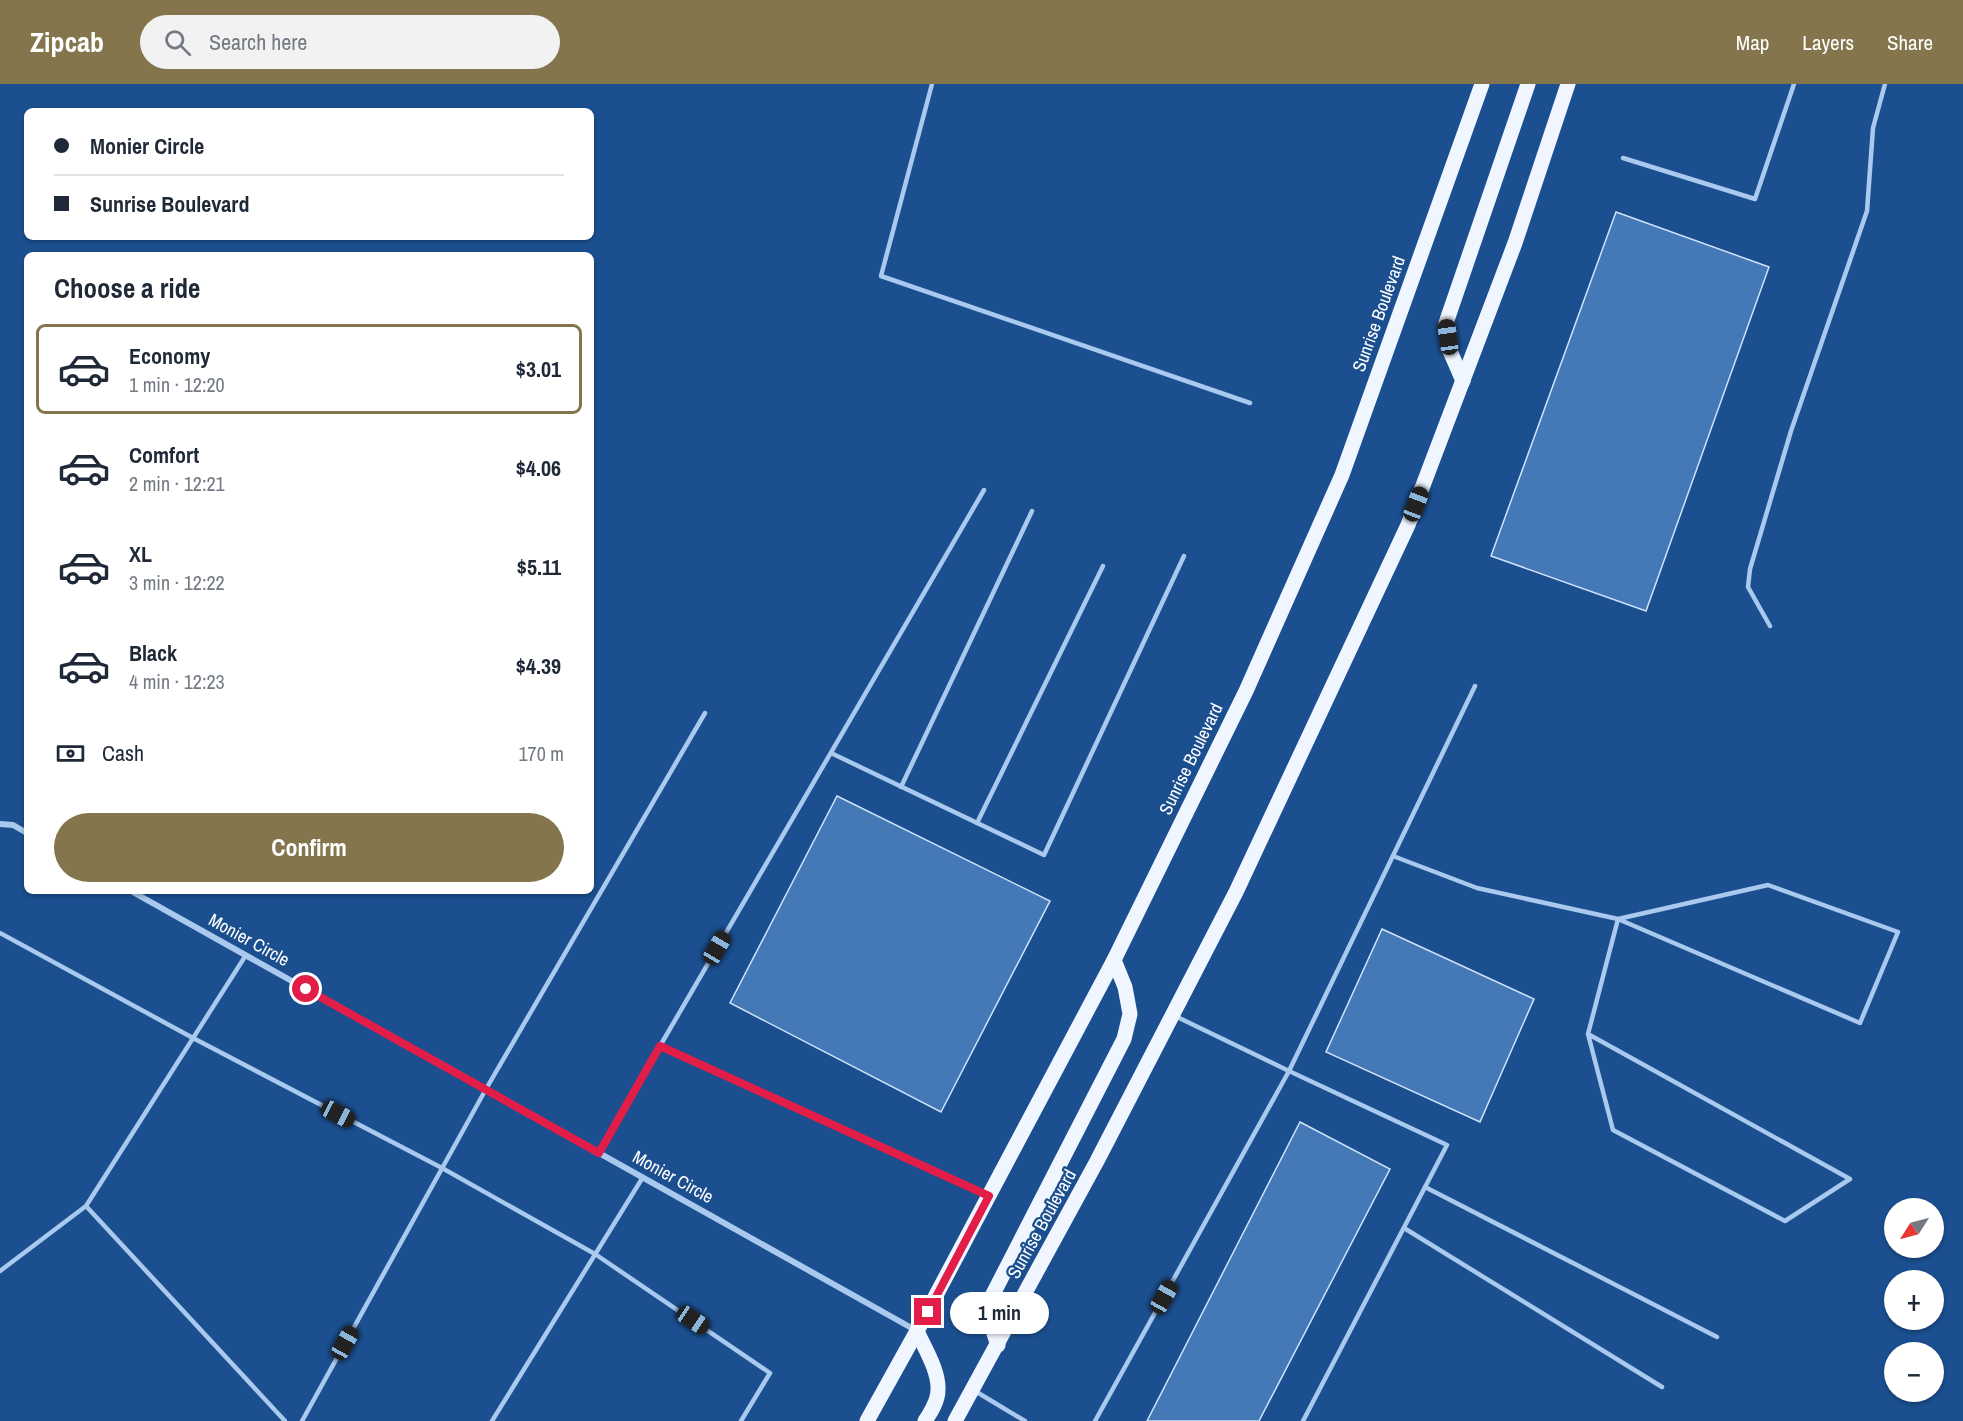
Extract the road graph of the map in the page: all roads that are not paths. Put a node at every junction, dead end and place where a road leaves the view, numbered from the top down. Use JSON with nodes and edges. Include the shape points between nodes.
{"nodes":[{"id":1,"x":932,"y":84,"type":"edge"},
{"id":2,"x":1482,"y":84,"type":"edge"},
{"id":3,"x":1528,"y":84,"type":"edge"},
{"id":4,"x":1568,"y":84,"type":"edge"},
{"id":5,"x":1794,"y":84,"type":"edge"},
{"id":6,"x":1885,"y":84,"type":"edge"},
{"id":7,"x":1623,"y":158,"type":"dead end"},
{"id":8,"x":1463,"y":381,"type":"junction"},
{"id":9,"x":1250,"y":403,"type":"dead end"},
{"id":10,"x":984,"y":490,"type":"dead end"},
{"id":11,"x":1032,"y":511,"type":"dead end"},
{"id":12,"x":1184,"y":556,"type":"dead end"},
{"id":13,"x":1103,"y":566,"type":"dead end"},
{"id":14,"x":1770,"y":626,"type":"dead end"},
{"id":15,"x":1475,"y":686,"type":"dead end"},
{"id":16,"x":705,"y":713,"type":"dead end"},
{"id":17,"x":831,"y":753,"type":"junction"},
{"id":18,"x":901,"y":787,"type":"junction"},
{"id":19,"x":977,"y":823,"type":"junction"},
{"id":20,"x":0,"y":824,"type":"edge"},
{"id":21,"x":24,"y":831,"type":"edge"},
{"id":22,"x":1393,"y":856,"type":"junction"},
{"id":23,"x":136,"y":894,"type":"edge"},
{"id":24,"x":1618,"y":919,"type":"junction"},
{"id":25,"x":0,"y":933,"type":"edge"},
{"id":26,"x":246,"y":955,"type":"junction"},
{"id":27,"x":1114,"y":960,"type":"junction"},
{"id":28,"x":1172,"y":1015,"type":"junction"},
{"id":29,"x":1588,"y":1034,"type":"junction"},
{"id":30,"x":193,"y":1038,"type":"junction"},
{"id":31,"x":660,"y":1046,"type":"junction"},
{"id":32,"x":1290,"y":1071,"type":"junction"},
{"id":33,"x":486,"y":1089,"type":"junction"},
{"id":34,"x":599,"y":1153,"type":"junction"},
{"id":35,"x":442,"y":1168,"type":"junction"},
{"id":36,"x":643,"y":1177,"type":"junction"},
{"id":37,"x":1425,"y":1187,"type":"junction"},
{"id":38,"x":989,"y":1196,"type":"junction"},
{"id":39,"x":86,"y":1206,"type":"junction"},
{"id":40,"x":1404,"y":1228,"type":"junction"},
{"id":41,"x":595,"y":1254,"type":"junction"},
{"id":42,"x":0,"y":1270,"type":"edge"},
{"id":43,"x":918,"y":1331,"type":"junction"},
{"id":44,"x":1717,"y":1336,"type":"dead end"},
{"id":45,"x":998,"y":1344,"type":"junction"},
{"id":46,"x":1662,"y":1387,"type":"dead end"},
{"id":47,"x":973,"y":1389,"type":"junction"},
{"id":48,"x":285,"y":1421,"type":"edge"},
{"id":49,"x":302,"y":1421,"type":"edge"},
{"id":50,"x":492,"y":1421,"type":"edge"},
{"id":51,"x":741,"y":1421,"type":"edge"},
{"id":52,"x":867,"y":1421,"type":"edge"},
{"id":53,"x":925,"y":1421,"type":"edge"},
{"id":54,"x":955,"y":1421,"type":"edge"},
{"id":55,"x":1025,"y":1421,"type":"edge"},
{"id":56,"x":1095,"y":1421,"type":"edge"},
{"id":57,"x":1303,"y":1421,"type":"edge"}],
"edges":[{"from":1,"to":9,"type":"lane","via":[[881,276]]},
{"from":2,"to":27,"type":"main road","name":"Sunrise Boulevard","via":[[1342,475],[1246,690]]},
{"from":3,"to":8,"type":"main road","via":[[1446,323],[1450,351]]},
{"from":4,"to":8,"type":"main road","name":"Sunrise Boulevard","via":[[1515,243]]},
{"from":5,"to":7,"type":"lane","via":[[1755,199]]},
{"from":6,"to":14,"type":"lane","via":[[1873,128],[1867,211],[1791,431],[1750,569],[1748,587]]},
{"from":8,"to":28,"type":"main road","name":"Sunrise Boulevard","via":[[1408,525],[1236,892]]},
{"from":10,"to":17,"type":"lane"},
{"from":11,"to":18,"type":"lane"},
{"from":12,"to":19,"type":"lane","via":[[1044,855]]},
{"from":13,"to":19,"type":"lane"},
{"from":15,"to":22,"type":"lane"},
{"from":16,"to":33,"type":"lane"},
{"from":17,"to":18,"type":"lane"},
{"from":17,"to":31,"type":"lane"},
{"from":18,"to":19,"type":"lane"},
{"from":20,"to":21,"type":"street"},
{"from":22,"to":24,"type":"lane","via":[[1477,888]]},
{"from":22,"to":32,"type":"lane"},
{"from":23,"to":26,"type":"street","name":"Monier Circle"},
{"from":24,"to":24,"type":"lane","via":[[1860,1023],[1898,932],[1768,885]]},
{"from":24,"to":29,"type":"lane"},
{"from":25,"to":30,"type":"lane"},
{"from":26,"to":30,"type":"lane"},
{"from":26,"to":33,"type":"street","name":"Monier Circle"},
{"from":27,"to":38,"type":"main road","name":"Sunrise Boulevard"},
{"from":27,"to":45,"type":"main road","via":[[1130,1014],[1124,1039],[992,1296],[988,1311]]},
{"from":28,"to":32,"type":"lane"},
{"from":28,"to":45,"type":"main road","name":"Sunrise Boulevard"},
{"from":29,"to":29,"type":"lane","via":[[1613,1130],[1785,1221],[1850,1179]]},
{"from":30,"to":35,"type":"lane"},
{"from":30,"to":39,"type":"lane"},
{"from":31,"to":34,"type":"lane"},
{"from":31,"to":38,"type":"lane"},
{"from":32,"to":37,"type":"lane","via":[[1447,1145]]},
{"from":32,"to":56,"type":"lane"},
{"from":33,"to":34,"type":"street","name":"Monier Circle"},
{"from":33,"to":35,"type":"lane"},
{"from":34,"to":36,"type":"street","name":"Monier Circle"},
{"from":35,"to":41,"type":"lane"},
{"from":35,"to":49,"type":"lane"},
{"from":36,"to":41,"type":"lane"},
{"from":36,"to":43,"type":"street","name":"Monier Circle"},
{"from":37,"to":40,"type":"lane"},
{"from":37,"to":44,"type":"lane"},
{"from":38,"to":43,"type":"main road","name":"Sunrise Boulevard"},
{"from":39,"to":42,"type":"lane"},
{"from":39,"to":48,"type":"lane"},
{"from":40,"to":46,"type":"lane"},
{"from":40,"to":57,"type":"lane"},
{"from":41,"to":50,"type":"lane"},
{"from":41,"to":51,"type":"lane","via":[[770,1373]]},
{"from":43,"to":52,"type":"main road","name":"Sunrise Boulevard"},
{"from":43,"to":53,"type":"main road","via":[[937,1378],[934,1407]]},
{"from":45,"to":47,"type":"main road","name":"Sunrise Boulevard"},
{"from":47,"to":54,"type":"main road","name":"Sunrise Boulevard"},
{"from":47,"to":55,"type":"lane"}]}
